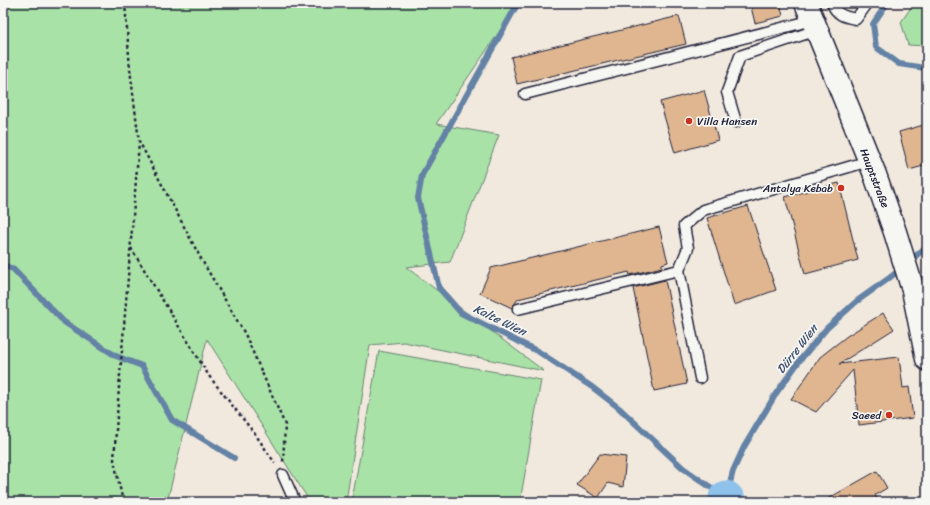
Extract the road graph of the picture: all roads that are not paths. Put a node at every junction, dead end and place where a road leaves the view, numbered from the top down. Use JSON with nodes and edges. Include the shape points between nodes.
{"nodes":[{"id":1,"x":832,"y":3,"type":"edge"},
{"id":2,"x":867,"y":4,"type":"edge"},
{"id":3,"x":812,"y":18,"type":"edge"},
{"id":4,"x":525,"y":94,"type":"dead end"},
{"id":5,"x":736,"y":122,"type":"dead end"},
{"id":6,"x":869,"y":161,"type":"junction"},
{"id":7,"x":679,"y":270,"type":"junction"},
{"id":8,"x":518,"y":309,"type":"dead end"},
{"id":9,"x":927,"y":359,"type":"edge"},
{"id":10,"x":700,"y":378,"type":"dead end"},
{"id":11,"x":283,"y":475,"type":"road end"},
{"id":12,"x":295,"y":502,"type":"edge"}],
"edges":[{"from":1,"to":2,"type":"lane","via":[[842,17],[856,19]]},
{"from":3,"to":4,"type":"lane"},
{"from":3,"to":5,"type":"lane","via":[[740,56],[727,92]]},
{"from":3,"to":6,"type":"main road","name":"Hauptstraße"},
{"from":6,"to":7,"type":"lane","via":[[703,210],[684,226],[688,248]]},
{"from":6,"to":9,"type":"main road","name":"Hauptstraße","via":[[913,290]]},
{"from":7,"to":8,"type":"lane"},
{"from":7,"to":10,"type":"lane"},
{"from":11,"to":12,"type":"lane"}]}
